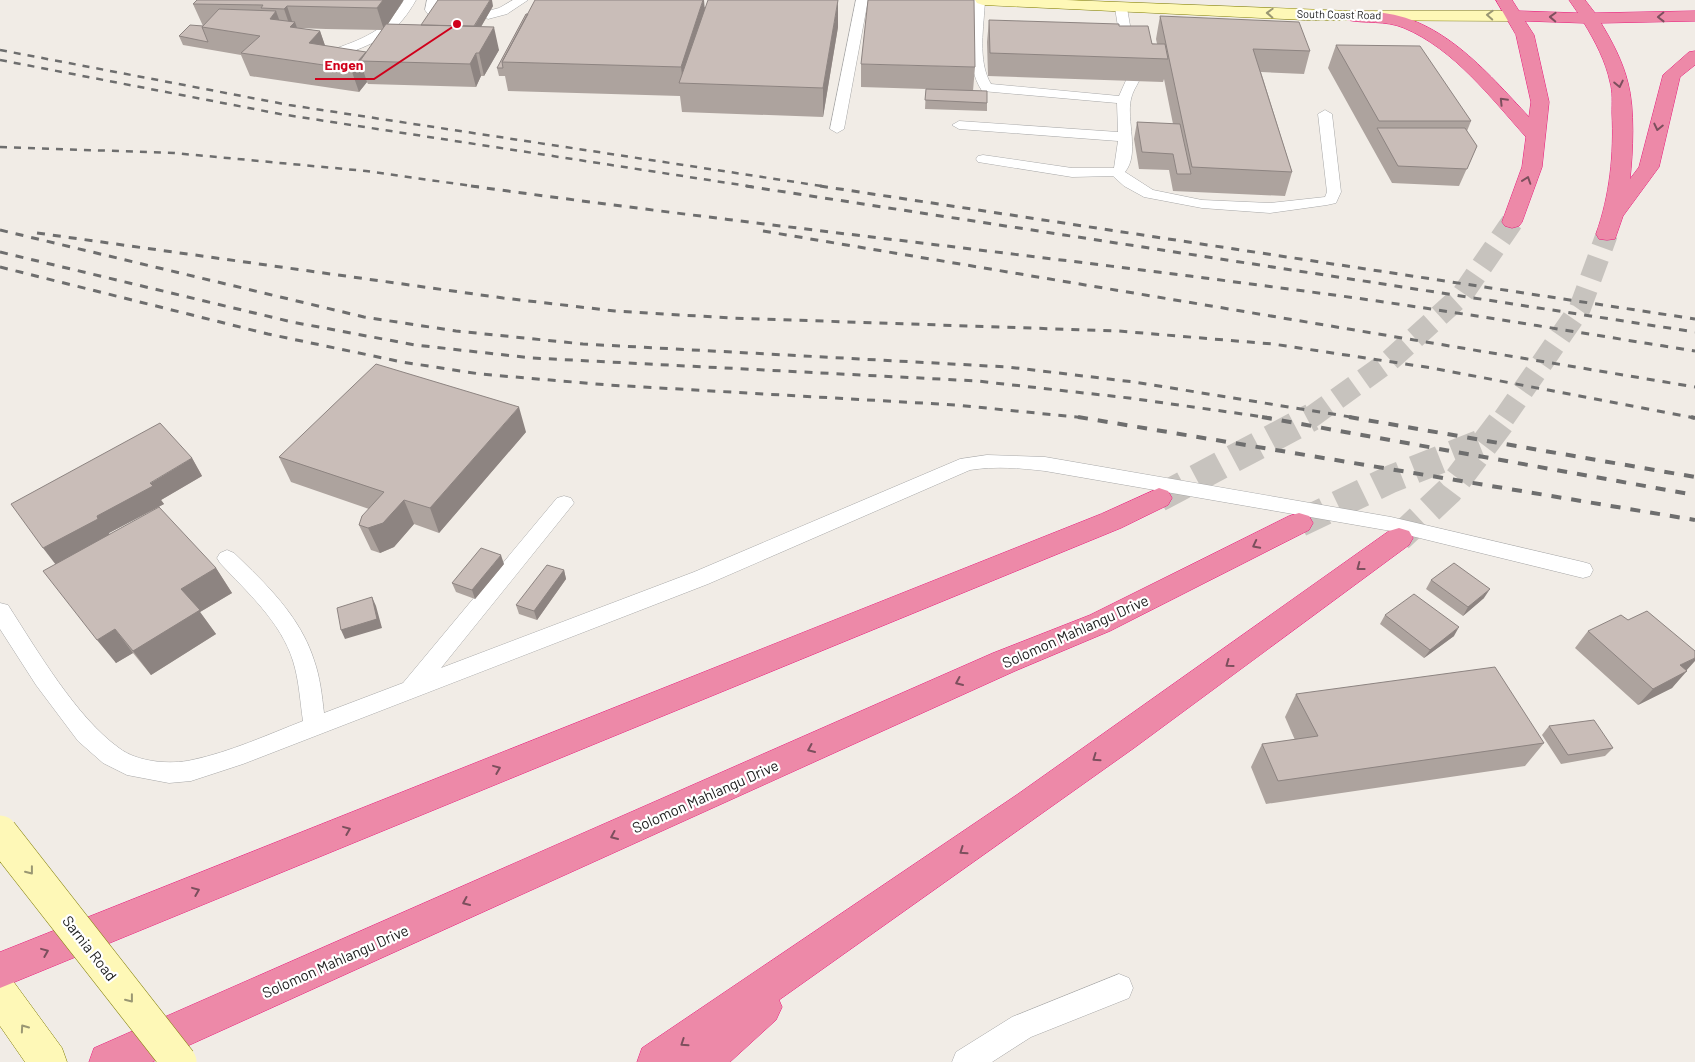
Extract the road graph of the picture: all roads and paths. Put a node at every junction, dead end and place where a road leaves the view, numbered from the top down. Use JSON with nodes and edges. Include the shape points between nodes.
{"nodes":[{"id":1,"x":410,"y":0,"type":"edge"},
{"id":2,"x":433,"y":0,"type":"edge"},
{"id":3,"x":522,"y":0,"type":"edge"},
{"id":4,"x":862,"y":0,"type":"edge"},
{"id":5,"x":979,"y":0,"type":"edge"},
{"id":6,"x":983,"y":0,"type":"edge"},
{"id":7,"x":1504,"y":0,"type":"edge"},
{"id":8,"x":1577,"y":0,"type":"edge"},
{"id":9,"x":1121,"y":8,"type":"junction"},
{"id":10,"x":435,"y":14,"type":"edge"},
{"id":11,"x":488,"y":15,"type":"edge"},
{"id":12,"x":1353,"y":16,"type":"junction"},
{"id":13,"x":1515,"y":16,"type":"junction"},
{"id":14,"x":1695,"y":16,"type":"edge"},
{"id":15,"x":1591,"y":18,"type":"junction"},
{"id":16,"x":1096,"y":37,"type":"edge"},
{"id":17,"x":333,"y":54,"type":"edge"},
{"id":18,"x":1695,"y":56,"type":"edge"},
{"id":19,"x":1132,"y":81,"type":"edge"},
{"id":20,"x":1124,"y":100,"type":"junction"},
{"id":21,"x":1325,"y":114,"type":"dead end"},
{"id":22,"x":959,"y":125,"type":"dead end"},
{"id":23,"x":837,"y":128,"type":"dead end"},
{"id":24,"x":1125,"y":137,"type":"junction"},
{"id":25,"x":1536,"y":137,"type":"junction"},
{"id":26,"x":984,"y":159,"type":"dead end"},
{"id":27,"x":1116,"y":172,"type":"junction"},
{"id":28,"x":1615,"y":214,"type":"junction"},
{"id":29,"x":1512,"y":222,"type":"tunnel mouth"},
{"id":30,"x":1607,"y":234,"type":"tunnel mouth"},
{"id":31,"x":1159,"y":498,"type":"tunnel mouth"},
{"id":32,"x":564,"y":503,"type":"dead end"},
{"id":33,"x":1299,"y":523,"type":"tunnel mouth"},
{"id":34,"x":1399,"y":538,"type":"tunnel mouth"},
{"id":35,"x":227,"y":558,"type":"dead end"},
{"id":36,"x":1583,"y":570,"type":"dead end"},
{"id":37,"x":0,"y":611,"type":"edge"},
{"id":38,"x":410,"y":689,"type":"junction"},
{"id":39,"x":315,"y":726,"type":"junction"},
{"id":40,"x":0,"y":833,"type":"edge"},
{"id":41,"x":841,"y":937,"type":"junction"},
{"id":42,"x":0,"y":970,"type":"edge"},
{"id":43,"x":1119,"y":988,"type":"dead end"},
{"id":44,"x":0,"y":994,"type":"edge"},
{"id":45,"x":48,"y":1062,"type":"edge"},
{"id":46,"x":108,"y":1062,"type":"edge"},
{"id":47,"x":179,"y":1062,"type":"edge"},
{"id":48,"x":656,"y":1062,"type":"edge"},
{"id":49,"x":702,"y":1062,"type":"edge"},
{"id":50,"x":966,"y":1062,"type":"edge"}],
"edges":[{"from":1,"to":17,"type":"lane","via":[[402,17],[386,32]]},
{"from":2,"to":10,"type":"lane","via":[[431,10]]},
{"from":3,"to":11,"type":"lane"},
{"from":4,"to":23,"type":"lane"},
{"from":5,"to":20,"type":"lane","via":[[983,33],[980,75],[987,88]]},
{"from":6,"to":9,"type":"street","name":"South Coast Road"},
{"from":7,"to":13,"type":"highway"},
{"from":8,"to":15,"type":"highway"},
{"from":12,"to":9,"type":"street","name":"South Coast Road","one_way":true},
{"from":9,"to":16,"type":"lane","via":[[1127,43]]},
{"from":13,"to":12,"type":"street","name":"South Coast Road","one_way":true},
{"from":25,"to":12,"type":"highway","one_way":true,"via":[[1457,55],[1421,30],[1389,18]]},
{"from":15,"to":13,"type":"highway","name":"South Coast Road","one_way":true},
{"from":13,"to":25,"type":"highway","via":[[1525,35],[1540,102]]},
{"from":14,"to":15,"type":"highway","name":"South Coast Road","one_way":true},
{"from":15,"to":28,"type":"highway","one_way":true,"via":[[1603,38],[1620,84],[1620,178]]},
{"from":18,"to":28,"type":"highway","one_way":true,"via":[[1672,75],[1649,167]]},
{"from":19,"to":20,"type":"lane"},
{"from":20,"to":24,"type":"lane"},
{"from":21,"to":27,"type":"lane","via":[[1334,192],[1327,202],[1270,208],[1202,204],[1149,194]]},
{"from":22,"to":24,"type":"lane"},
{"from":24,"to":27,"type":"lane","via":[[1123,166]]},
{"from":29,"to":25,"type":"highway","one_way":true,"via":[[1532,167]]},
{"from":26,"to":27,"type":"lane","via":[[1089,174]]},
{"from":28,"to":30,"type":"highway"},
{"from":42,"to":31,"type":"highway","one_way":true,"via":[[1111,521]]},
{"from":32,"to":38,"type":"lane"},
{"from":33,"to":46,"type":"highway","name":"Solomon Mahlangu Drive","one_way":true,"via":[[1100,623],[986,670]]},
{"from":34,"to":41,"type":"highway","one_way":true,"via":[[1224,668]]},
{"from":35,"to":39,"type":"lane","via":[[287,625],[296,642],[304,660]]},
{"from":36,"to":38,"type":"lane","via":[[1391,524],[1045,464],[993,460],[967,464],[701,578]]},
{"from":37,"to":39,"type":"lane","via":[[86,734],[111,756],[128,765],[170,773],[191,771]]},
{"from":38,"to":39,"type":"lane"},
{"from":40,"to":47,"type":"street","name":"Sarnia Road","one_way":true,"bridge":true},
{"from":41,"to":48,"type":"highway","one_way":true},
{"from":41,"to":49,"type":"highway"},
{"from":43,"to":50,"type":"lane","via":[[1022,1027]]},
{"from":45,"to":44,"type":"street","one_way":true}]}
